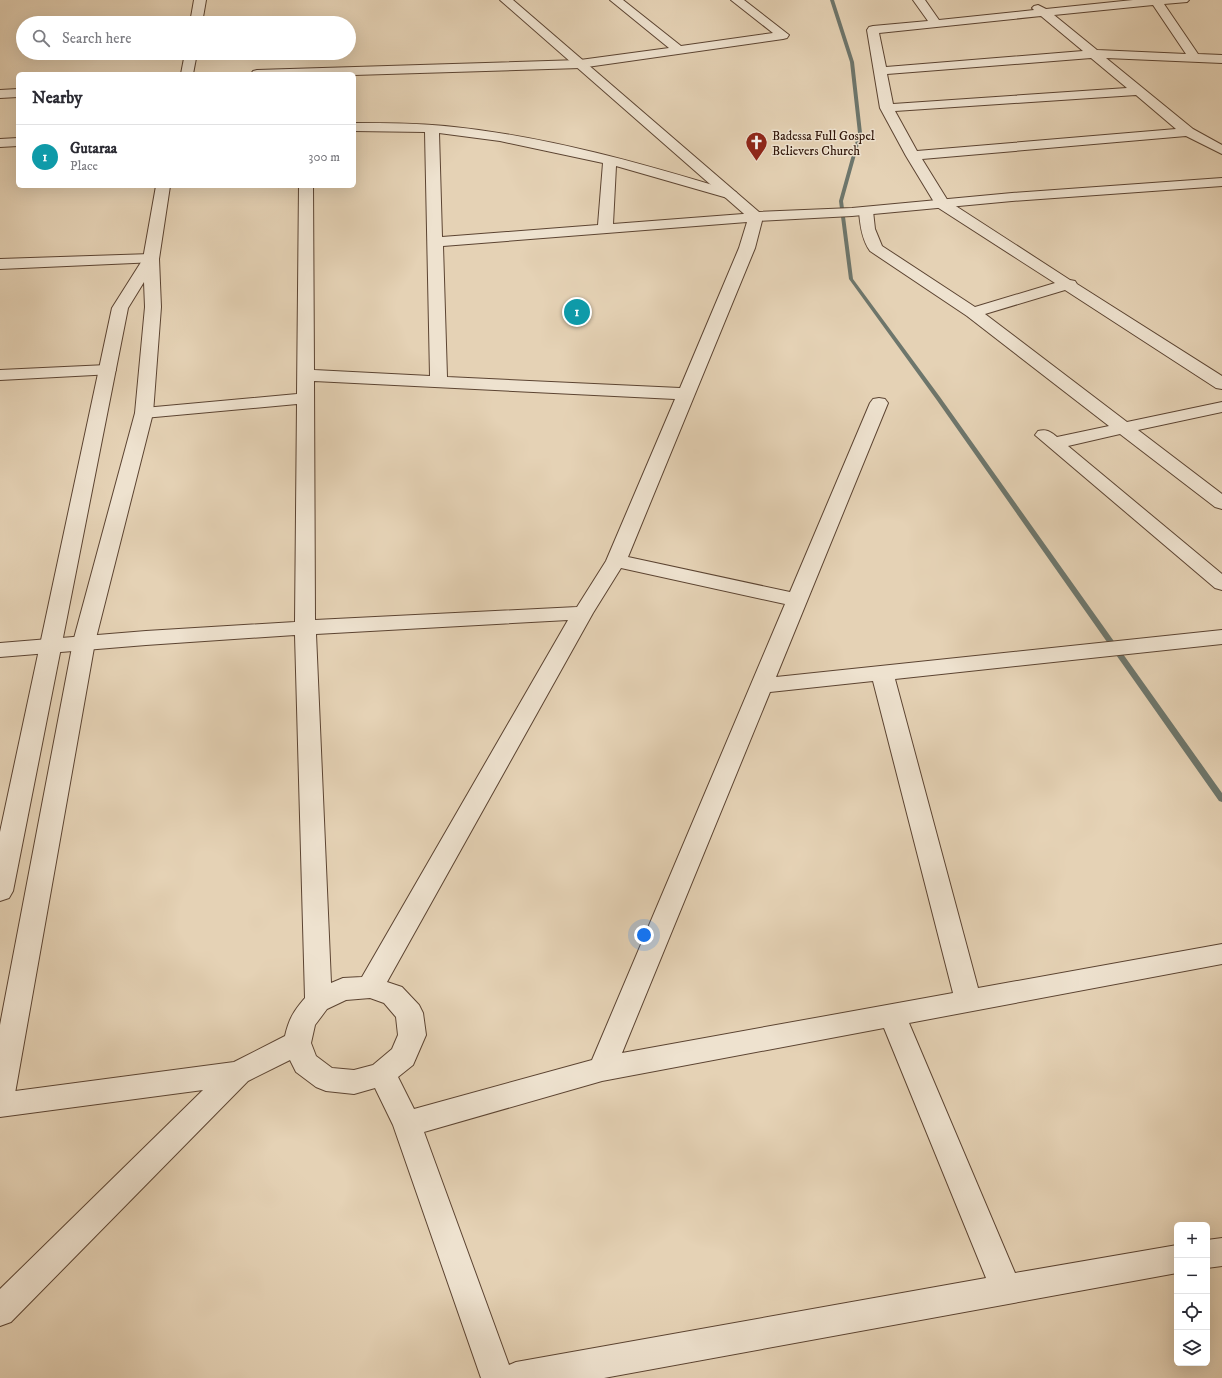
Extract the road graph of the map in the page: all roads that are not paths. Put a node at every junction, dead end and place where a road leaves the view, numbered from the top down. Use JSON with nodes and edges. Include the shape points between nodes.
{"nodes":[{"id":1,"x":200,"y":0,"type":"edge"},
{"id":2,"x":506,"y":0,"type":"edge"},
{"id":3,"x":616,"y":0,"type":"edge"},
{"id":4,"x":737,"y":0,"type":"edge"},
{"id":5,"x":919,"y":0,"type":"edge"},
{"id":6,"x":1030,"y":0,"type":"edge"},
{"id":7,"x":1156,"y":0,"type":"edge"},
{"id":8,"x":1183,"y":0,"type":"edge"},
{"id":9,"x":1043,"y":12,"type":"junction"},
{"id":10,"x":197,"y":16,"type":"edge"},
{"id":11,"x":936,"y":24,"type":"junction"},
{"id":12,"x":679,"y":50,"type":"junction"},
{"id":13,"x":1094,"y":54,"type":"junction"},
{"id":14,"x":1195,"y":59,"type":"junction"},
{"id":15,"x":1222,"y":59,"type":"edge"},
{"id":16,"x":190,"y":60,"type":"edge"},
{"id":17,"x":580,"y":64,"type":"junction"},
{"id":18,"x":880,"y":71,"type":"junction"},
{"id":19,"x":187,"y":72,"type":"edge"},
{"id":20,"x":322,"y":72,"type":"edge"},
{"id":21,"x":1139,"y":91,"type":"junction"},
{"id":22,"x":16,"y":93,"type":"edge"},
{"id":23,"x":0,"y":94,"type":"edge"},
{"id":24,"x":887,"y":108,"type":"junction"},
{"id":25,"x":356,"y":127,"type":"edge"},
{"id":26,"x":432,"y":130,"type":"junction"},
{"id":27,"x":1188,"y":132,"type":"junction"},
{"id":28,"x":16,"y":142,"type":"edge"},
{"id":29,"x":0,"y":143,"type":"edge"},
{"id":30,"x":1222,"y":150,"type":"edge"},
{"id":31,"x":913,"y":156,"type":"junction"},
{"id":32,"x":610,"y":160,"type":"junction"},
{"id":33,"x":1222,"y":182,"type":"edge"},
{"id":34,"x":163,"y":188,"type":"edge"},
{"id":35,"x":306,"y":188,"type":"edge"},
{"id":36,"x":731,"y":195,"type":"junction"},
{"id":37,"x":942,"y":204,"type":"junction"},
{"id":38,"x":859,"y":211,"type":"junction"},
{"id":39,"x":756,"y":217,"type":"junction"},
{"id":40,"x":605,"y":229,"type":"junction"},
{"id":41,"x":436,"y":242,"type":"junction"},
{"id":42,"x":152,"y":259,"type":"junction"},
{"id":43,"x":0,"y":264,"type":"edge"},
{"id":44,"x":1069,"y":284,"type":"junction"},
{"id":45,"x":973,"y":313,"type":"junction"},
{"id":46,"x":107,"y":370,"type":"junction"},
{"id":47,"x":0,"y":375,"type":"edge"},
{"id":48,"x":306,"y":375,"type":"junction"},
{"id":49,"x":439,"y":382,"type":"junction"},
{"id":50,"x":1222,"y":384,"type":"edge"},
{"id":51,"x":686,"y":394,"type":"junction"},
{"id":52,"x":306,"y":398,"type":"junction"},
{"id":53,"x":879,"y":403,"type":"dead end"},
{"id":54,"x":1222,"y":407,"type":"edge"},
{"id":55,"x":144,"y":413,"type":"junction"},
{"id":56,"x":1123,"y":427,"type":"junction"},
{"id":57,"x":1222,"y":503,"type":"edge"},
{"id":58,"x":616,"y":561,"type":"junction"},
{"id":59,"x":1222,"y":584,"type":"edge"},
{"id":60,"x":797,"y":600,"type":"junction"},
{"id":61,"x":583,"y":613,"type":"junction"},
{"id":62,"x":305,"y":628,"type":"junction"},
{"id":63,"x":1222,"y":637,"type":"edge"},
{"id":64,"x":84,"y":642,"type":"junction"},
{"id":65,"x":50,"y":645,"type":"junction"},
{"id":66,"x":0,"y":650,"type":"edge"},
{"id":67,"x":882,"y":672,"type":"junction"},
{"id":68,"x":761,"y":686,"type":"junction"},
{"id":69,"x":6,"y":833,"type":"edge"},
{"id":70,"x":0,"y":891,"type":"edge"},
{"id":71,"x":1222,"y":954,"type":"edge"},
{"id":72,"x":370,"y":987,"type":"junction"},
{"id":73,"x":318,"y":1001,"type":"junction"},
{"id":74,"x":968,"y":1001,"type":"junction"},
{"id":75,"x":892,"y":1015,"type":"junction"},
{"id":76,"x":297,"y":1043,"type":"junction"},
{"id":77,"x":602,"y":1069,"type":"junction"},
{"id":78,"x":238,"y":1073,"type":"junction"},
{"id":79,"x":382,"y":1074,"type":"junction"},
{"id":80,"x":0,"y":1099,"type":"edge"},
{"id":81,"x":0,"y":1105,"type":"edge"},
{"id":82,"x":407,"y":1124,"type":"junction"},
{"id":83,"x":1222,"y":1252,"type":"edge"},
{"id":84,"x":1210,"y":1254,"type":"edge"},
{"id":85,"x":1174,"y":1260,"type":"edge"},
{"id":86,"x":1006,"y":1288,"type":"junction"},
{"id":87,"x":0,"y":1312,"type":"edge"},
{"id":88,"x":497,"y":1378,"type":"edge"},
{"id":89,"x":516,"y":1378,"type":"edge"}],
"edges":[{"from":1,"to":10,"type":"street"},
{"from":2,"to":17,"type":"street"},
{"from":3,"to":12,"type":"street"},
{"from":4,"to":12,"type":"street","via":[[783,35]]},
{"from":5,"to":11,"type":"street"},
{"from":6,"to":9,"type":"street"},
{"from":7,"to":8,"type":"street"},
{"from":7,"to":9,"type":"street"},
{"from":7,"to":14,"type":"street"},
{"from":9,"to":11,"type":"street"},
{"from":9,"to":13,"type":"street"},
{"from":11,"to":18,"type":"street","via":[[873,30]]},
{"from":12,"to":17,"type":"street"},
{"from":13,"to":14,"type":"street"},
{"from":13,"to":18,"type":"street"},
{"from":13,"to":21,"type":"street"},
{"from":14,"to":15,"type":"street"},
{"from":16,"to":19,"type":"street"},
{"from":17,"to":20,"type":"street"},
{"from":17,"to":36,"type":"street"},
{"from":18,"to":24,"type":"street"},
{"from":21,"to":24,"type":"street"},
{"from":21,"to":27,"type":"street"},
{"from":22,"to":23,"type":"street"},
{"from":24,"to":31,"type":"street"},
{"from":25,"to":26,"type":"street"},
{"from":26,"to":32,"type":"street","via":[[465,132],[557,147]]},
{"from":26,"to":41,"type":"street"},
{"from":27,"to":30,"type":"street"},
{"from":27,"to":31,"type":"street"},
{"from":28,"to":29,"type":"street"},
{"from":31,"to":37,"type":"street"},
{"from":32,"to":36,"type":"street"},
{"from":32,"to":40,"type":"street"},
{"from":33,"to":37,"type":"street"},
{"from":34,"to":42,"type":"street"},
{"from":35,"to":48,"type":"street"},
{"from":36,"to":39,"type":"street"},
{"from":37,"to":38,"type":"street"},
{"from":37,"to":44,"type":"street"},
{"from":38,"to":39,"type":"street"},
{"from":38,"to":45,"type":"street","via":[[875,248]]},
{"from":39,"to":40,"type":"street"},
{"from":39,"to":51,"type":"street","via":[[747,248]]},
{"from":40,"to":41,"type":"street"},
{"from":41,"to":49,"type":"street"},
{"from":42,"to":43,"type":"street"},
{"from":42,"to":46,"type":"street","via":[[120,308]]},
{"from":42,"to":55,"type":"street","via":[[153,307]]},
{"from":44,"to":45,"type":"street"},
{"from":44,"to":50,"type":"street"},
{"from":45,"to":56,"type":"street"},
{"from":46,"to":47,"type":"street"},
{"from":46,"to":65,"type":"street"},
{"from":48,"to":49,"type":"street"},
{"from":48,"to":52,"type":"street"},
{"from":49,"to":51,"type":"street"},
{"from":51,"to":58,"type":"street"},
{"from":52,"to":55,"type":"street"},
{"from":52,"to":62,"type":"street"},
{"from":53,"to":60,"type":"street"},
{"from":54,"to":56,"type":"street"},
{"from":55,"to":64,"type":"street"},
{"from":56,"to":57,"type":"street"},
{"from":56,"to":59,"type":"street","via":[[1049,439]]},
{"from":58,"to":60,"type":"street"},
{"from":58,"to":61,"type":"street"},
{"from":60,"to":68,"type":"street"},
{"from":61,"to":62,"type":"street"},
{"from":61,"to":72,"type":"street"},
{"from":62,"to":64,"type":"street"},
{"from":62,"to":73,"type":"street"},
{"from":63,"to":67,"type":"street"},
{"from":64,"to":65,"type":"street"},
{"from":64,"to":80,"type":"street"},
{"from":65,"to":66,"type":"street"},
{"from":65,"to":69,"type":"street"},
{"from":67,"to":68,"type":"street"},
{"from":67,"to":74,"type":"street"},
{"from":68,"to":77,"type":"street"},
{"from":69,"to":70,"type":"street"},
{"from":71,"to":74,"type":"street"},
{"from":72,"to":73,"type":"street","via":[[343,989]]},
{"from":72,"to":79,"type":"street","via":[[393,995],[409,1013],[412,1035],[403,1057]]},
{"from":73,"to":76,"type":"street","via":[[302,1021]]},
{"from":74,"to":75,"type":"street"},
{"from":75,"to":77,"type":"street"},
{"from":75,"to":86,"type":"street"},
{"from":76,"to":78,"type":"street"},
{"from":76,"to":79,"type":"street","via":[[306,1064],[326,1079],[354,1082]]},
{"from":77,"to":82,"type":"street"},
{"from":78,"to":81,"type":"street"},
{"from":78,"to":87,"type":"street"},
{"from":79,"to":82,"type":"street"},
{"from":82,"to":88,"type":"street"},
{"from":83,"to":84,"type":"street"},
{"from":85,"to":86,"type":"street"},
{"from":86,"to":89,"type":"street"}]}
